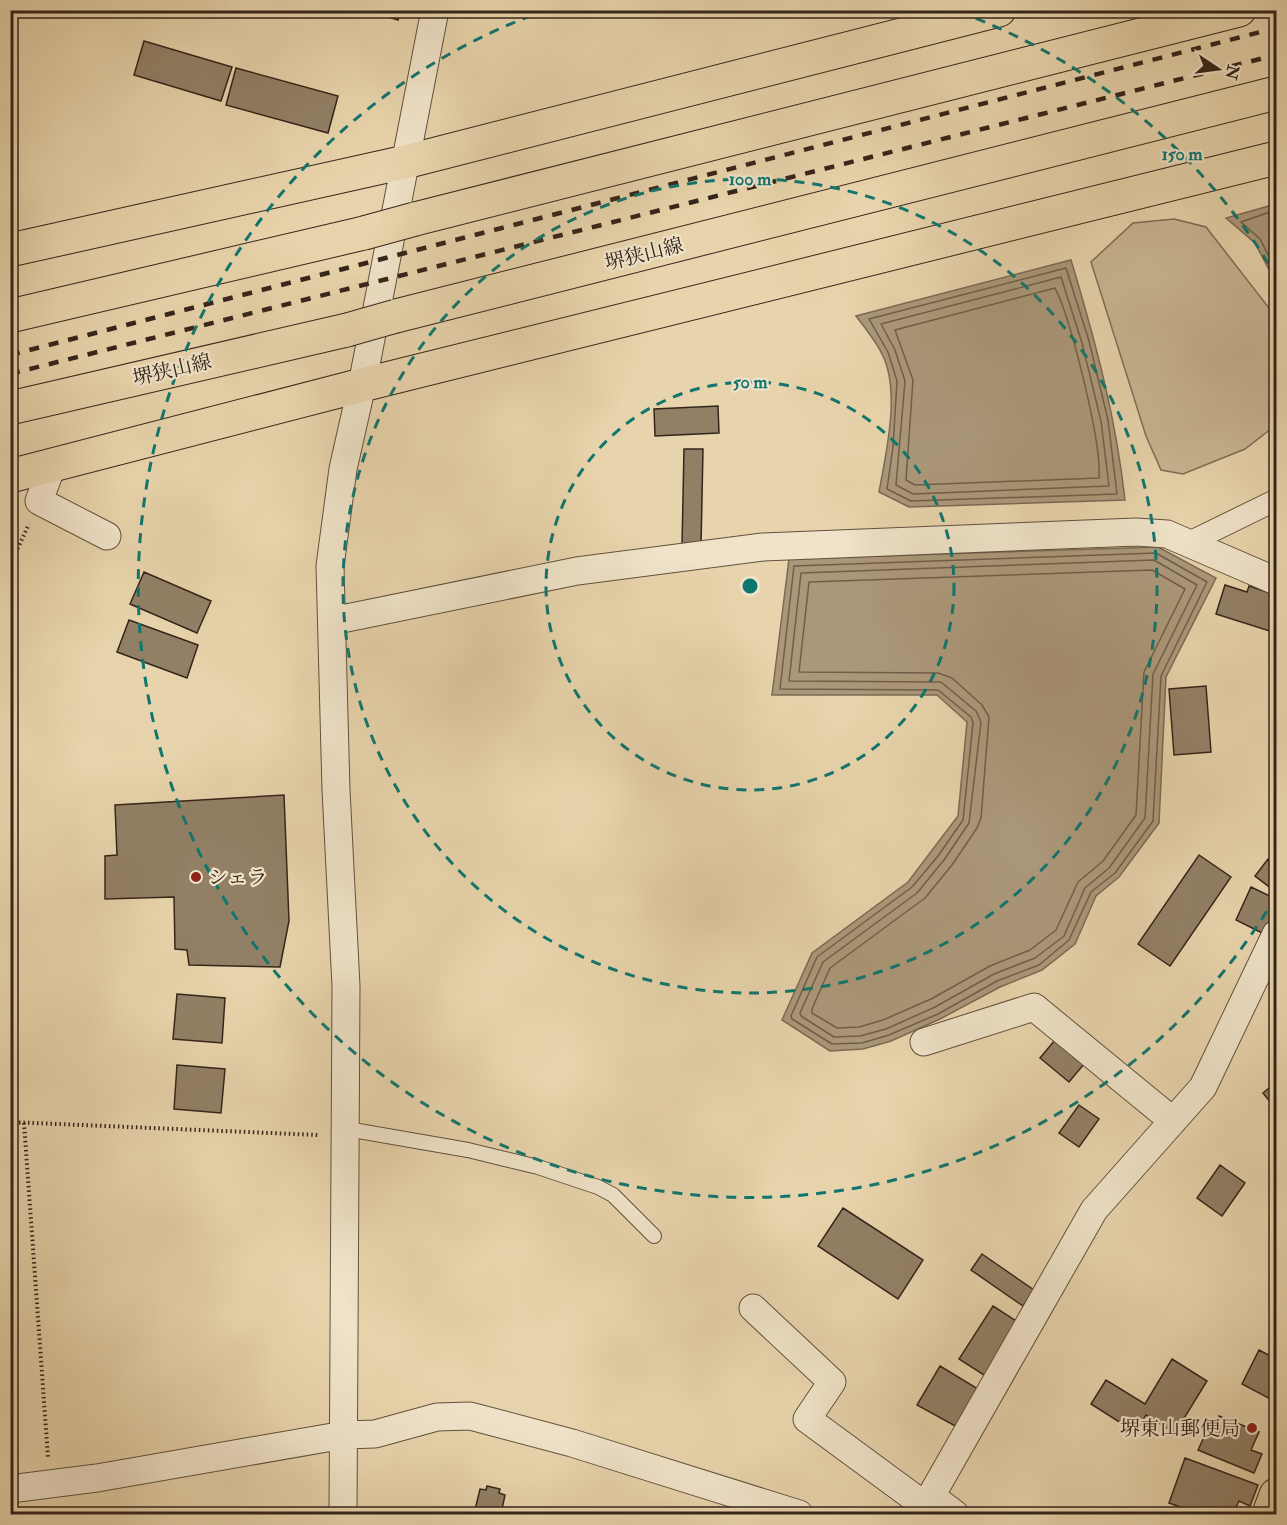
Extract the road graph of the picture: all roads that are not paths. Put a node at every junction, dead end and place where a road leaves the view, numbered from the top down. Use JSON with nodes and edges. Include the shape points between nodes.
{"nodes":[{"id":1,"x":435,"y":10,"type":"edge"},
{"id":2,"x":999,"y":10,"type":"edge"},
{"id":3,"x":1239,"y":10,"type":"edge"},
{"id":4,"x":1276,"y":93,"type":"edge"},
{"id":5,"x":1276,"y":158,"type":"edge"},
{"id":6,"x":405,"y":162,"type":"junction"},
{"id":7,"x":10,"y":250,"type":"edge"},
{"id":8,"x":10,"y":316,"type":"edge"},
{"id":9,"x":362,"y":385,"type":"junction"},
{"id":10,"x":10,"y":408,"type":"edge"},
{"id":11,"x":53,"y":463,"type":"junction"},
{"id":12,"x":10,"y":476,"type":"edge"},
{"id":13,"x":1276,"y":500,"type":"edge"},
{"id":14,"x":107,"y":536,"type":"dead end"},
{"id":15,"x":1188,"y":543,"type":"junction"},
{"id":16,"x":1276,"y":581,"type":"edge"},
{"id":17,"x":332,"y":621,"type":"junction"},
{"id":18,"x":1276,"y":934,"type":"edge"},
{"id":19,"x":924,"y":1041,"type":"dead end"},
{"id":20,"x":1173,"y":1121,"type":"junction"},
{"id":21,"x":347,"y":1133,"type":"junction"},
{"id":22,"x":654,"y":1236,"type":"dead end"},
{"id":23,"x":753,"y":1308,"type":"dead end"},
{"id":24,"x":344,"y":1435,"type":"junction"},
{"id":25,"x":10,"y":1489,"type":"edge"},
{"id":26,"x":1276,"y":1495,"type":"edge"},
{"id":27,"x":924,"y":1506,"type":"edge"},
{"id":28,"x":343,"y":1515,"type":"edge"},
{"id":29,"x":799,"y":1515,"type":"edge"},
{"id":30,"x":955,"y":1515,"type":"edge"},
{"id":31,"x":1269,"y":1515,"type":"edge"}],
"edges":[{"from":1,"to":6,"type":"street"},
{"from":2,"to":6,"type":"main road"},
{"from":3,"to":8,"type":"main road","bridge":true,"via":[[364,233]]},
{"from":4,"to":10,"type":"main road","name":"堺狭山線","bridge":true,"via":[[347,330]]},
{"from":5,"to":9,"type":"main road"},
{"from":6,"to":7,"type":"main road"},
{"from":6,"to":9,"type":"street"},
{"from":9,"to":11,"type":"main road"},
{"from":9,"to":17,"type":"street","via":[[343,468],[330,566]]},
{"from":11,"to":12,"type":"main road"},
{"from":11,"to":14,"type":"street","via":[[39,501]]},
{"from":13,"to":15,"type":"street"},
{"from":15,"to":16,"type":"street"},
{"from":15,"to":17,"type":"street","via":[[1167,534],[1136,532],[763,547],[577,571]]},
{"from":17,"to":21,"type":"street","via":[[346,986]]},
{"from":18,"to":20,"type":"street","via":[[1203,1087]]},
{"from":19,"to":20,"type":"street","via":[[1034,1007]]},
{"from":20,"to":27,"type":"street","via":[[1094,1210]]},
{"from":21,"to":22,"type":"lane","via":[[468,1150],[598,1186],[613,1195]]},
{"from":21,"to":24,"type":"street"},
{"from":23,"to":27,"type":"street","via":[[832,1382],[807,1419]]},
{"from":24,"to":25,"type":"street"},
{"from":24,"to":28,"type":"street"},
{"from":24,"to":29,"type":"street","via":[[375,1434],[437,1417],[470,1416],[572,1443]]},
{"from":26,"to":31,"type":"main road"},
{"from":27,"to":30,"type":"street"}]}
